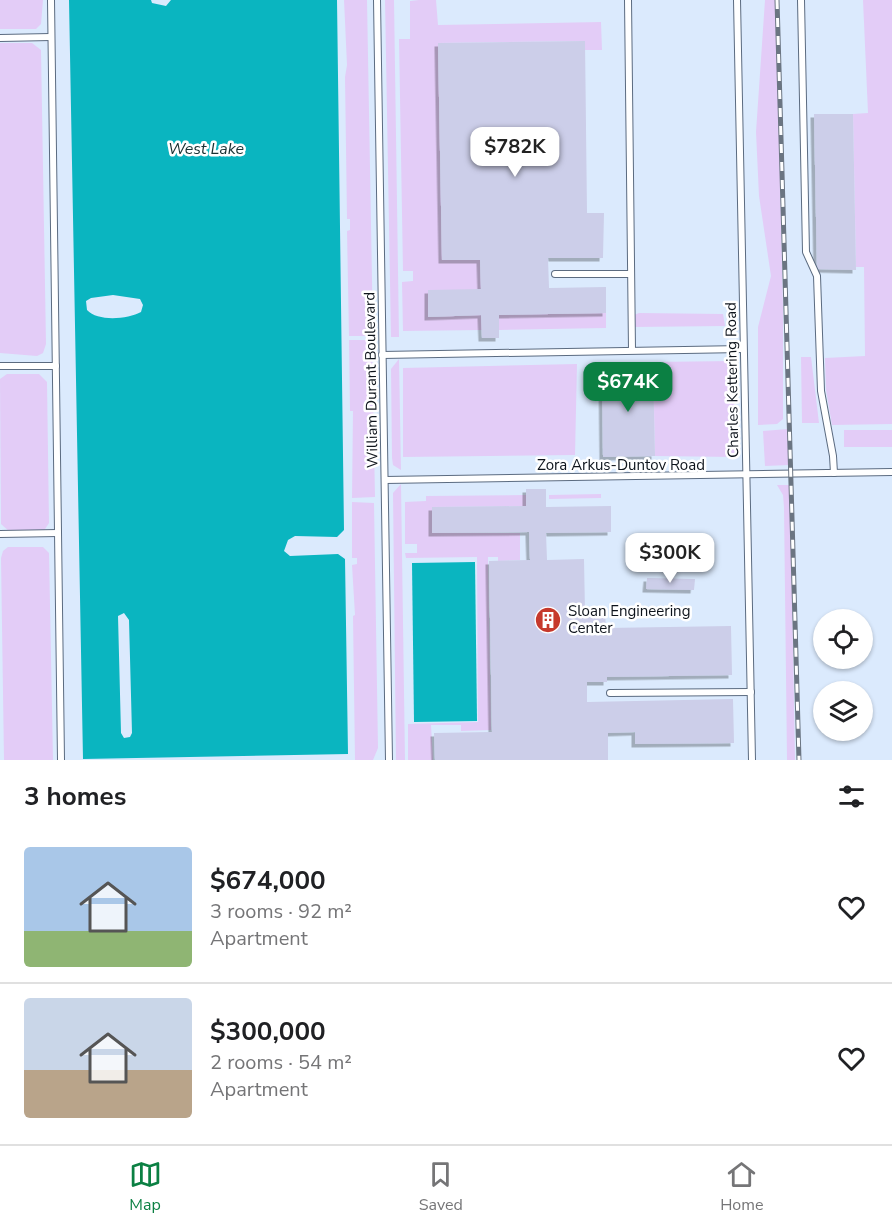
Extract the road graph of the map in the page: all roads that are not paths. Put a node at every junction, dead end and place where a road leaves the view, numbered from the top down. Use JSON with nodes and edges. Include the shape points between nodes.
{"nodes":[{"id":1,"x":51,"y":0,"type":"edge"},
{"id":2,"x":377,"y":0,"type":"edge"},
{"id":3,"x":628,"y":0,"type":"edge"},
{"id":4,"x":737,"y":0,"type":"edge"},
{"id":5,"x":801,"y":0,"type":"edge"},
{"id":6,"x":0,"y":38,"type":"edge"},
{"id":7,"x":51,"y":38,"type":"junction"},
{"id":8,"x":555,"y":274,"type":"dead end"},
{"id":9,"x":630,"y":274,"type":"junction"},
{"id":10,"x":743,"y":349,"type":"junction"},
{"id":11,"x":632,"y":351,"type":"junction"},
{"id":12,"x":382,"y":355,"type":"junction"},
{"id":13,"x":0,"y":366,"type":"edge"},
{"id":14,"x":56,"y":366,"type":"junction"},
{"id":15,"x":892,"y":472,"type":"edge"},
{"id":16,"x":834,"y":473,"type":"junction"},
{"id":17,"x":745,"y":477,"type":"junction"},
{"id":18,"x":385,"y":480,"type":"junction"},
{"id":19,"x":58,"y":533,"type":"junction"},
{"id":20,"x":0,"y":534,"type":"edge"},
{"id":21,"x":751,"y":692,"type":"junction"},
{"id":22,"x":610,"y":693,"type":"dead end"},
{"id":23,"x":62,"y":760,"type":"edge"},
{"id":24,"x":389,"y":760,"type":"edge"},
{"id":25,"x":752,"y":760,"type":"edge"}],
"edges":[{"from":1,"to":7,"type":"lane"},
{"from":2,"to":12,"type":"lane","name":"William Durant Boulevard"},
{"from":3,"to":9,"type":"lane"},
{"from":4,"to":10,"type":"lane","name":"Charles Kettering Road"},
{"from":5,"to":16,"type":"lane","via":[[806,252],[817,276],[821,391]]},
{"from":6,"to":7,"type":"lane"},
{"from":7,"to":14,"type":"lane"},
{"from":8,"to":9,"type":"lane"},
{"from":9,"to":11,"type":"lane"},
{"from":10,"to":11,"type":"lane"},
{"from":10,"to":17,"type":"lane","name":"Charles Kettering Road"},
{"from":11,"to":12,"type":"lane"},
{"from":12,"to":18,"type":"lane","name":"William Durant Boulevard"},
{"from":13,"to":14,"type":"lane"},
{"from":14,"to":19,"type":"lane"},
{"from":15,"to":16,"type":"lane","name":"Zora Arkus-Duntov Road"},
{"from":16,"to":17,"type":"lane","name":"Zora Arkus-Duntov Road"},
{"from":17,"to":18,"type":"lane","name":"Zora Arkus-Duntov Road"},
{"from":17,"to":21,"type":"lane","name":"Charles Kettering Road"},
{"from":18,"to":24,"type":"lane","name":"William Durant Boulevard"},
{"from":19,"to":20,"type":"lane"},
{"from":19,"to":23,"type":"lane"},
{"from":21,"to":22,"type":"lane"},
{"from":21,"to":25,"type":"lane","name":"Charles Kettering Road"}]}
